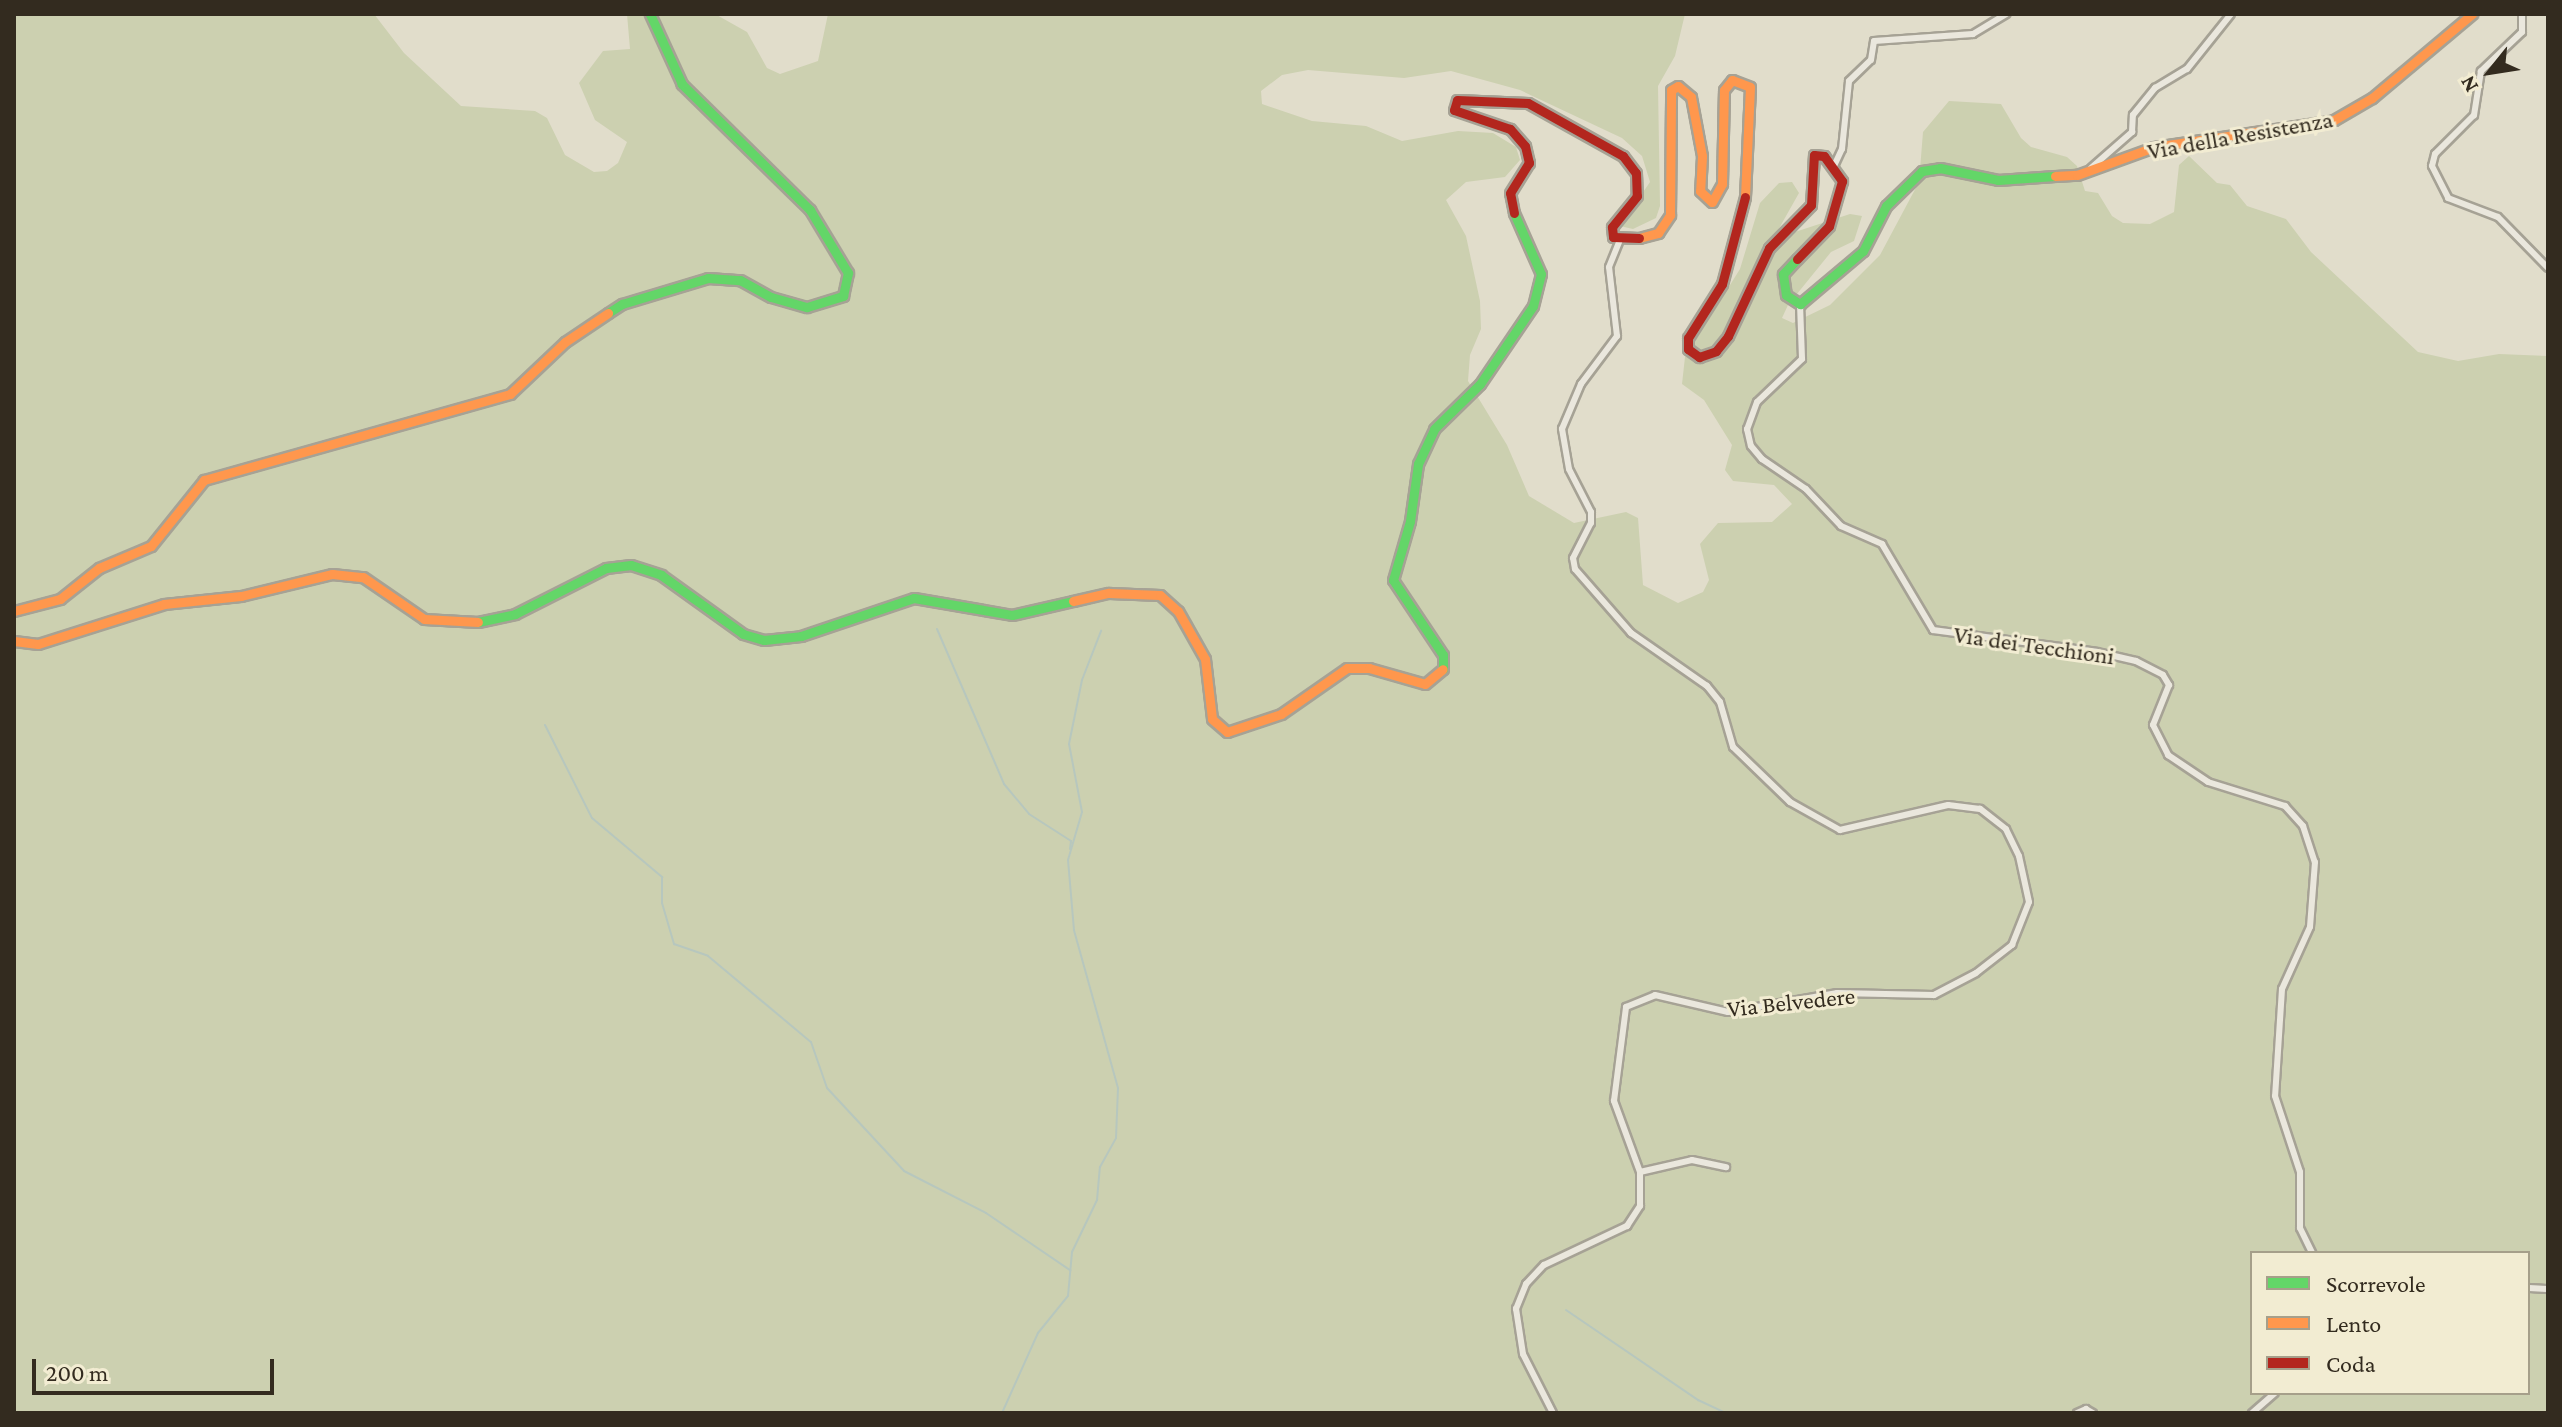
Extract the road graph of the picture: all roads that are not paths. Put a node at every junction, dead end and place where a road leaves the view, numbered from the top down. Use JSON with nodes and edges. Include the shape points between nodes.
{"nodes":[{"id":1,"x":650,"y":14,"type":"edge"},
{"id":2,"x":2006,"y":14,"type":"edge"},
{"id":3,"x":2231,"y":14,"type":"edge"},
{"id":4,"x":2472,"y":14,"type":"edge"},
{"id":5,"x":2522,"y":14,"type":"edge"},
{"id":6,"x":1834,"y":166,"type":"junction"},
{"id":7,"x":2089,"y":171,"type":"junction"},
{"id":8,"x":1620,"y":240,"type":"junction"},
{"id":9,"x":2548,"y":268,"type":"edge"},
{"id":10,"x":1800,"y":304,"type":"junction"},
{"id":11,"x":14,"y":611,"type":"edge"},
{"id":12,"x":14,"y":641,"type":"edge"},
{"id":13,"x":1726,"y":1167,"type":"dead end"},
{"id":14,"x":1640,"y":1172,"type":"junction"},
{"id":15,"x":2311,"y":1251,"type":"edge"},
{"id":16,"x":2273,"y":1395,"type":"edge"},
{"id":17,"x":1553,"y":1413,"type":"edge"},
{"id":18,"x":2077,"y":1413,"type":"edge"},
{"id":19,"x":2093,"y":1413,"type":"edge"},
{"id":20,"x":2252,"y":1413,"type":"edge"}],
"edges":[{"from":1,"to":11,"type":"street","via":[[682,84],[810,210],[848,273],[843,296],[807,307],[771,297],[740,280],[708,278],[622,304],[565,342],[510,394],[204,480],[151,546],[99,568],[60,599]]},
{"from":2,"to":6,"type":"street","via":[[1973,34],[1874,41],[1871,60],[1849,81],[1842,149]]},
{"from":3,"to":7,"type":"street","via":[[2187,69],[2155,88],[2133,115],[2132,132],[2107,149]]},
{"from":4,"to":7,"type":"street","name":"Via della Resistenza","via":[[2372,98],[2334,120],[2154,147]]},
{"from":5,"to":9,"type":"street","via":[[2522,32],[2481,71],[2474,115],[2444,143],[2432,166],[2448,198],[2498,217]]},
{"from":6,"to":8,"type":"street","via":[[1819,152],[1814,155],[1811,205],[1769,248],[1728,336],[1708,356],[1694,355],[1688,338],[1722,284],[1738,236],[1753,109],[1745,82],[1732,80],[1724,90],[1722,184],[1712,202],[1700,191],[1702,156],[1691,97],[1678,86],[1671,90],[1670,215],[1658,233]]},
{"from":6,"to":10,"type":"street","via":[[1842,181],[1829,226],[1783,274],[1786,295]]},
{"from":7,"to":10,"type":"street","name":"Via della Resistenza","via":[[1998,180],[1940,168],[1922,171],[1886,206],[1863,251]]},
{"from":8,"to":12,"type":"street","via":[[1613,237],[1612,227],[1637,196],[1638,183],[1623,156],[1528,103],[1457,100],[1454,110],[1510,129],[1525,146],[1529,163],[1509,204],[1541,274],[1538,293],[1517,333],[1480,384],[1434,429],[1418,464],[1410,521],[1393,580],[1395,590],[1434,638],[1445,664],[1443,674],[1425,684],[1369,668],[1347,668],[1281,714],[1245,730],[1227,732],[1215,726],[1211,676],[1198,645],[1171,604],[1142,592],[1089,596],[1012,615],[914,598],[801,636],[764,640],[743,634],[661,575],[631,565],[606,568],[515,614],[451,625],[424,619],[363,577],[332,574],[241,596],[164,604],[38,644]]},
{"from":8,"to":14,"type":"street","name":"Via Belvedere","via":[[1609,267],[1617,336],[1581,384],[1562,429],[1569,469],[1591,512],[1591,523],[1573,558],[1575,569],[1631,633],[1707,686],[1720,702],[1733,747],[1790,802],[1840,830],[1948,805],[1980,809],[2006,829],[2019,856],[2029,902],[2012,945],[1976,973],[1934,995],[1837,993],[1728,1012],[1655,995],[1632,1001],[1622,1018],[1614,1101]]},
{"from":10,"to":15,"type":"street","name":"Via dei Tecchioni","via":[[1802,359],[1757,402],[1747,429],[1751,446],[1762,459],[1806,489],[1841,526],[1882,544],[1933,630],[2097,652],[2136,661],[2163,675],[2169,685],[2153,725],[2168,755],[2208,782],[2285,806],[2303,826],[2315,862],[2310,927],[2282,989],[2275,1106],[2300,1172],[2300,1228]]},
{"from":13,"to":14,"type":"street","via":[[1692,1160]]},
{"from":14,"to":17,"type":"street","name":"Via Belvedere","via":[[1640,1206],[1627,1226],[1544,1265],[1520,1295],[1518,1337]]},
{"from":16,"to":20,"type":"street"},
{"from":18,"to":19,"type":"street"}]}
